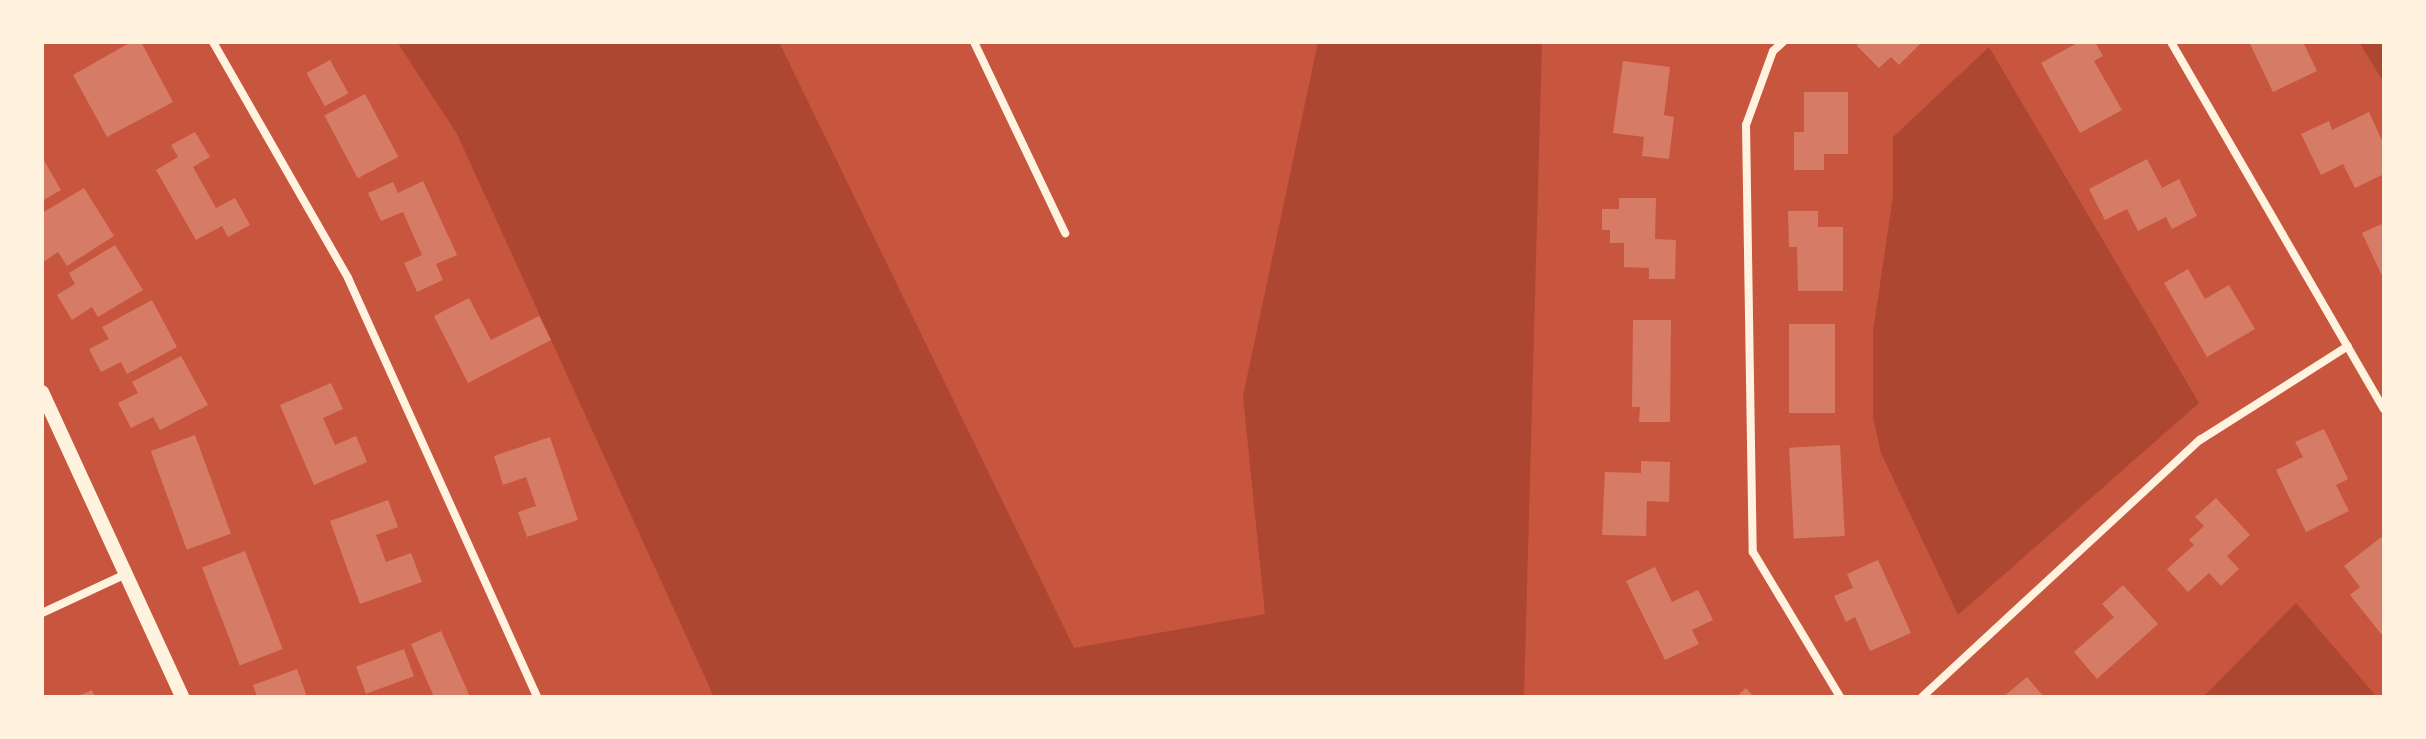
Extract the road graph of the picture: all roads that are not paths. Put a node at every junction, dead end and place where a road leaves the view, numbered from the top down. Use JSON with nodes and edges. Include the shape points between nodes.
{"nodes":[{"id":1,"x":213,"y":42,"type":"edge"},
{"id":2,"x":974,"y":42,"type":"edge"},
{"id":3,"x":1783,"y":42,"type":"edge"},
{"id":4,"x":2171,"y":42,"type":"edge"},
{"id":5,"x":1065,"y":233,"type":"dead end"},
{"id":6,"x":2348,"y":346,"type":"junction"},
{"id":7,"x":42,"y":392,"type":"edge"},
{"id":8,"x":2384,"y":409,"type":"edge"},
{"id":9,"x":128,"y":573,"type":"junction"},
{"id":10,"x":42,"y":613,"type":"edge"},
{"id":11,"x":182,"y":697,"type":"edge"},
{"id":12,"x":537,"y":697,"type":"edge"},
{"id":13,"x":1840,"y":697,"type":"edge"},
{"id":14,"x":1922,"y":697,"type":"edge"}],
"edges":[{"from":1,"to":12,"type":"street","via":[[348,278]]},
{"from":2,"to":5,"type":"street"},
{"from":3,"to":13,"type":"street","via":[[1773,51],[1746,125],[1753,552]]},
{"from":4,"to":6,"type":"street"},
{"from":6,"to":8,"type":"street"},
{"from":6,"to":14,"type":"street","via":[[2200,440]]},
{"from":7,"to":9,"type":"street"},
{"from":9,"to":10,"type":"street"},
{"from":9,"to":11,"type":"street"}]}
